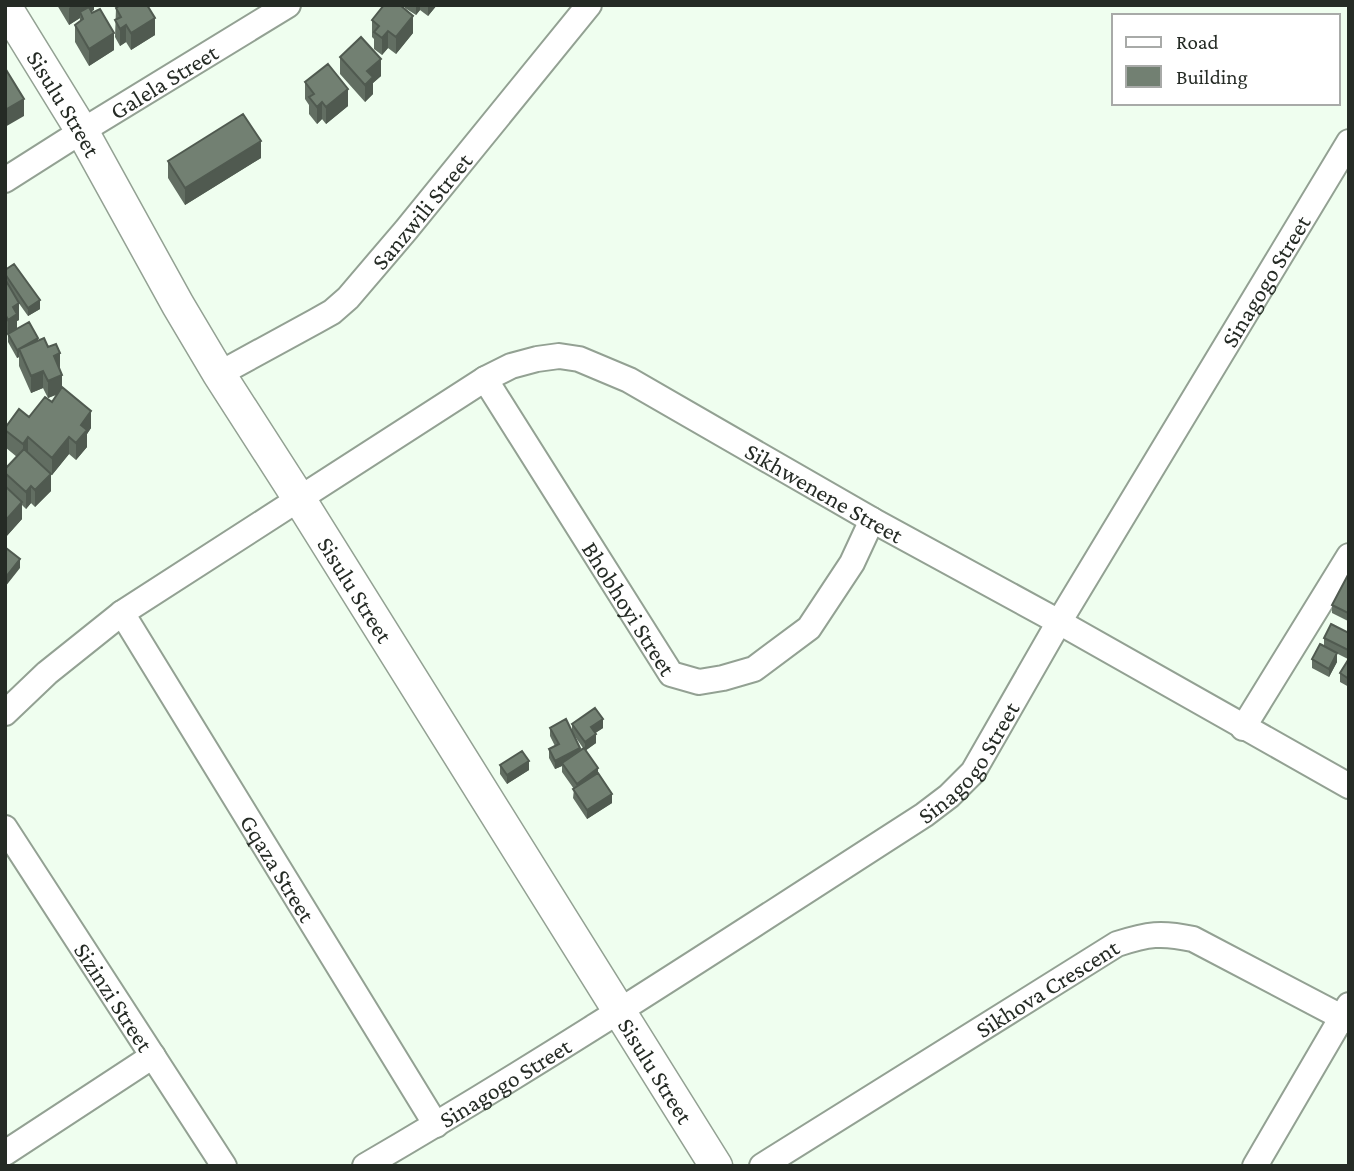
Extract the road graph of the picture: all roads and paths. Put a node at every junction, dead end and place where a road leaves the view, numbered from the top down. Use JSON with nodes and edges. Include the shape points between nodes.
{"nodes":[{"id":1,"x":288,"y":5,"type":"edge"},
{"id":2,"x":589,"y":5,"type":"edge"},
{"id":3,"x":5,"y":6,"type":"edge"},
{"id":4,"x":82,"y":131,"type":"junction"},
{"id":5,"x":1349,"y":142,"type":"edge"},
{"id":6,"x":5,"y":180,"type":"edge"},
{"id":7,"x":219,"y":374,"type":"junction"},
{"id":8,"x":485,"y":379,"type":"junction"},
{"id":9,"x":300,"y":500,"type":"junction"},
{"id":10,"x":872,"y":520,"type":"junction"},
{"id":11,"x":1349,"y":556,"type":"edge"},
{"id":12,"x":122,"y":613,"type":"junction"},
{"id":13,"x":1059,"y":622,"type":"junction"},
{"id":14,"x":5,"y":713,"type":"edge"},
{"id":15,"x":1243,"y":728,"type":"junction"},
{"id":16,"x":1349,"y":786,"type":"edge"},
{"id":17,"x":5,"y":828,"type":"edge"},
{"id":18,"x":619,"y":1012,"type":"junction"},
{"id":19,"x":1347,"y":1014,"type":"edge"},
{"id":20,"x":153,"y":1056,"type":"junction"},
{"id":21,"x":436,"y":1125,"type":"junction"},
{"id":22,"x":5,"y":1153,"type":"edge"},
{"id":23,"x":225,"y":1166,"type":"edge"},
{"id":24,"x":365,"y":1166,"type":"edge"},
{"id":25,"x":716,"y":1166,"type":"edge"},
{"id":26,"x":762,"y":1166,"type":"edge"},
{"id":27,"x":1255,"y":1166,"type":"edge"}],
"edges":[{"from":1,"to":4,"type":"street","name":"Galela Street"},
{"from":2,"to":7,"type":"street","name":"Sanzwili Street","via":[[348,299]]},
{"from":3,"to":4,"type":"street","name":"Sisulu Street"},
{"from":4,"to":6,"type":"street","name":"Galela Street"},
{"from":4,"to":7,"type":"street","name":"Sisulu Street"},
{"from":5,"to":13,"type":"street","name":"Sinagogo Street"},
{"from":7,"to":9,"type":"street","name":"Sisulu Street"},
{"from":8,"to":9,"type":"street","name":"Sikhwenene Street"},
{"from":8,"to":10,"type":"street","name":"Sikhwenene Street","via":[[537,359],[579,359],[629,380]]},
{"from":8,"to":10,"type":"street","name":"Bhobhoyi Street","via":[[671,674],[699,682],[754,669],[809,628],[852,563]]},
{"from":9,"to":12,"type":"street"},
{"from":9,"to":18,"type":"street","name":"Sisulu Street"},
{"from":10,"to":13,"type":"street","name":"Sikhwenene Street"},
{"from":11,"to":15,"type":"street"},
{"from":12,"to":14,"type":"street"},
{"from":12,"to":21,"type":"street","name":"Gqaza Street"},
{"from":13,"to":15,"type":"street","name":"Sikhwenene Street"},
{"from":13,"to":18,"type":"street","name":"Sinagogo Street","via":[[973,772],[949,796]]},
{"from":15,"to":16,"type":"street","name":"Sikhwenene Street"},
{"from":17,"to":20,"type":"street","name":"Sizinzi Street"},
{"from":18,"to":21,"type":"street","name":"Sinagogo Street"},
{"from":18,"to":25,"type":"street","name":"Sisulu Street"},
{"from":19,"to":26,"type":"street","name":"Sikhova Crescent","via":[[1193,939],[1170,934],[1144,936],[1107,949]]},
{"from":19,"to":27,"type":"street"},
{"from":20,"to":22,"type":"street"},
{"from":20,"to":23,"type":"street","name":"Sizinzi Street"},
{"from":21,"to":24,"type":"street","name":"Sinagogo Street"}]}
